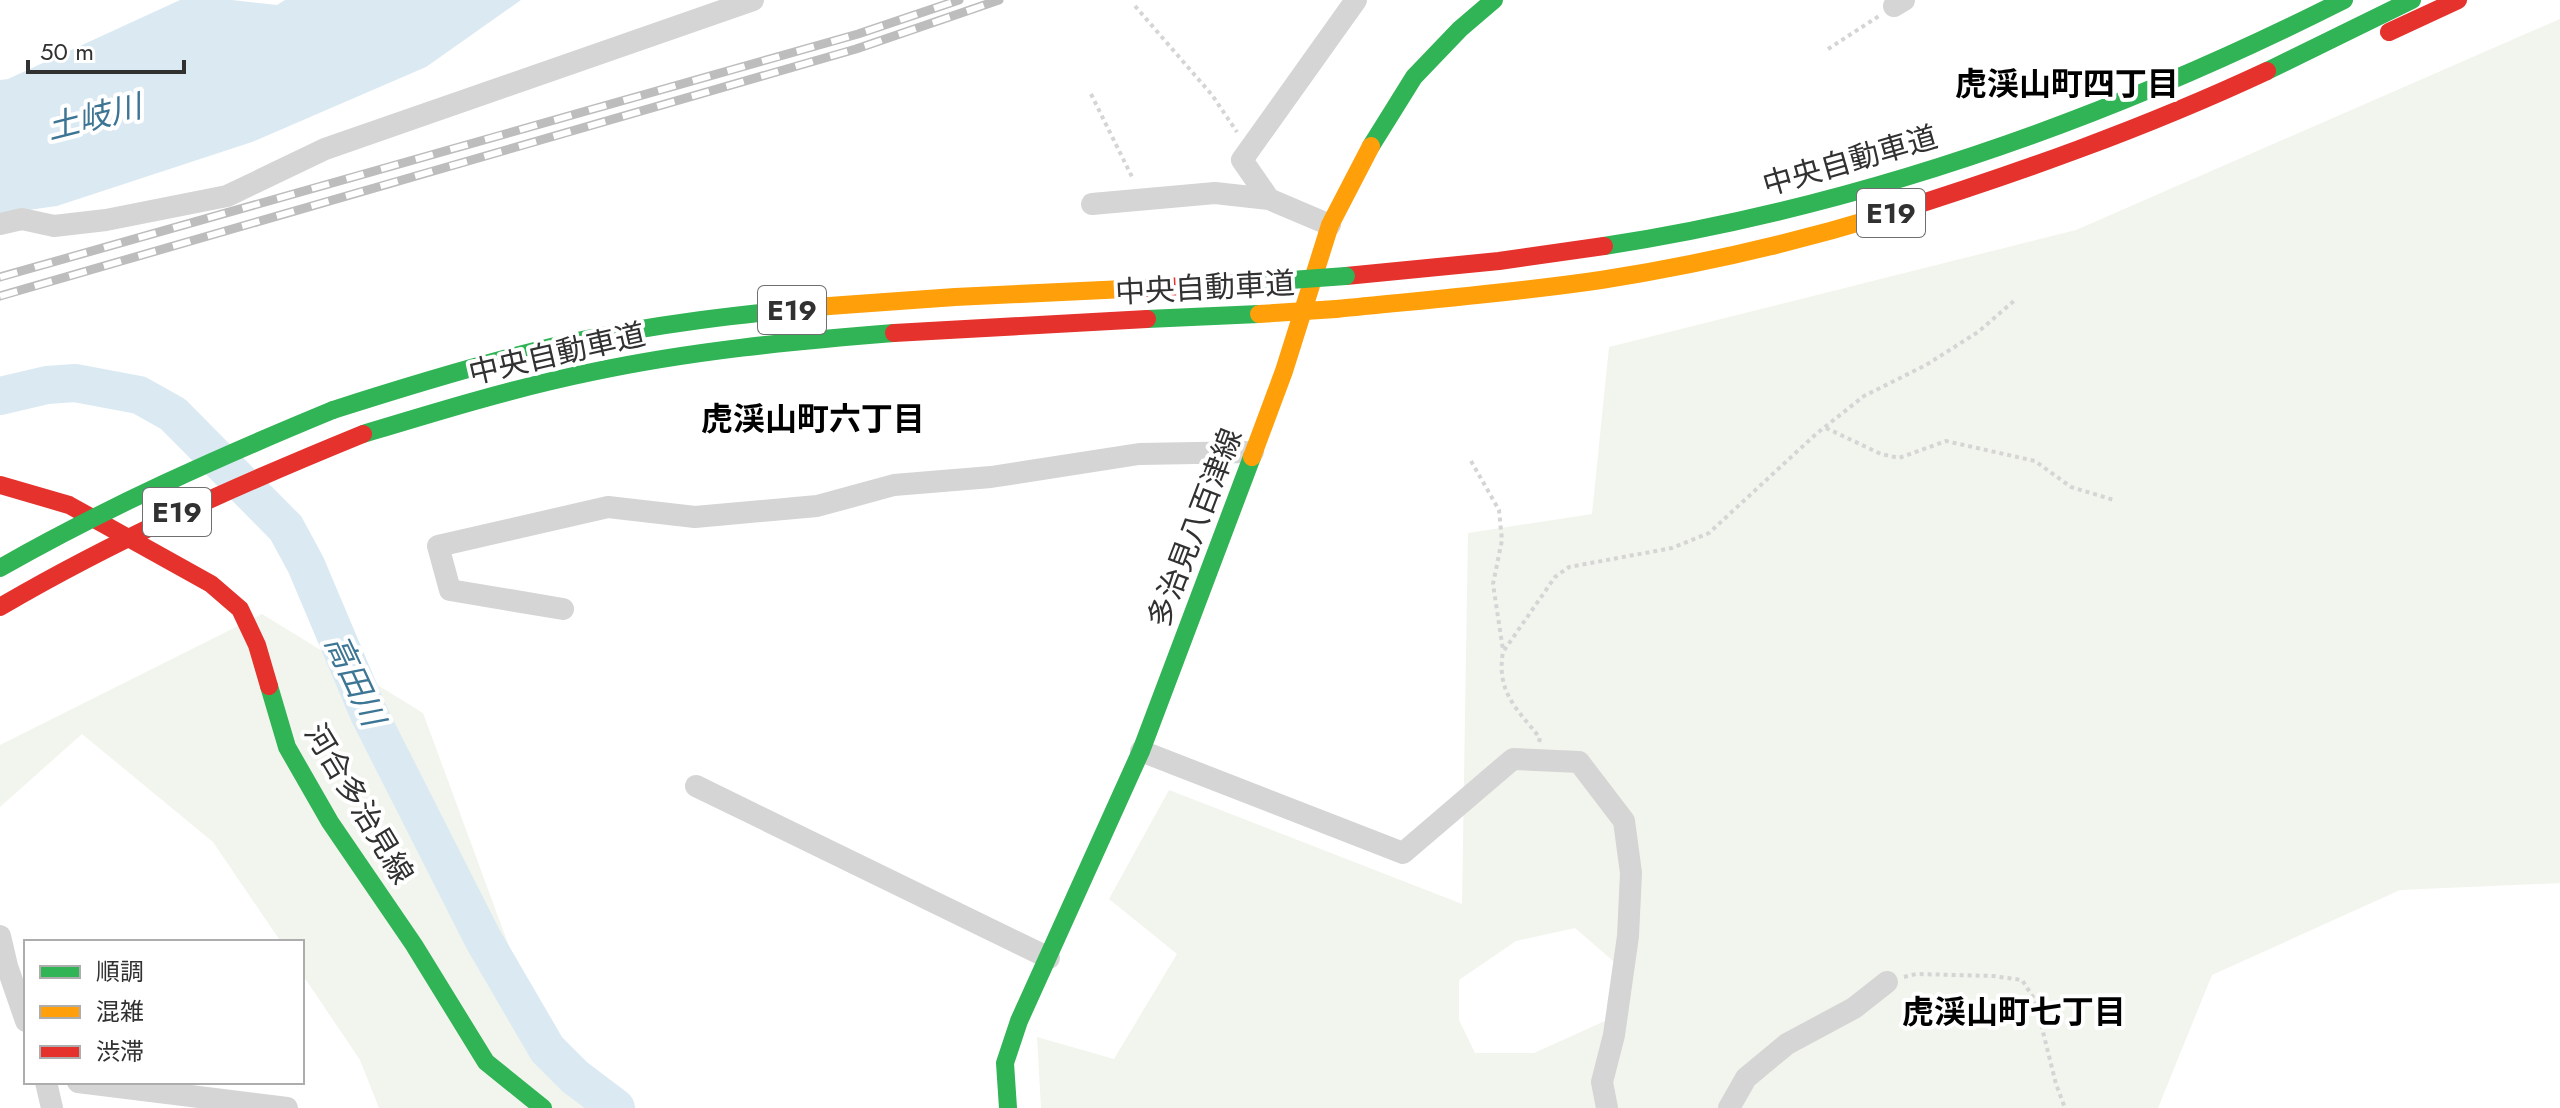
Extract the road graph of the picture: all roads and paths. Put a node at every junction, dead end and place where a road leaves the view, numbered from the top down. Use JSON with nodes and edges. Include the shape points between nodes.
{"nodes":[{"id":1,"x":753,"y":0,"type":"edge"},
{"id":2,"x":1356,"y":0,"type":"edge"},
{"id":3,"x":1494,"y":0,"type":"edge"},
{"id":4,"x":2344,"y":0,"type":"edge"},
{"id":5,"x":2412,"y":0,"type":"edge"},
{"id":6,"x":2458,"y":0,"type":"edge"},
{"id":7,"x":1899,"y":3,"type":"edge"},
{"id":8,"x":1135,"y":6,"type":"dead end"},
{"id":9,"x":1828,"y":49,"type":"dead end"},
{"id":10,"x":1091,"y":94,"type":"dead end"},
{"id":11,"x":2134,"y":129,"type":"junction"},
{"id":12,"x":1250,"y":151,"type":"junction"},
{"id":13,"x":1143,"y":199,"type":"junction"},
{"id":14,"x":1269,"y":199,"type":"junction"},
{"id":15,"x":1092,"y":204,"type":"dead end"},
{"id":16,"x":0,"y":224,"type":"edge"},
{"id":17,"x":1330,"y":225,"type":"junction"},
{"id":18,"x":2015,"y":300,"type":"dead end"},
{"id":19,"x":1825,"y":427,"type":"junction"},
{"id":20,"x":1253,"y":452,"type":"junction"},
{"id":21,"x":1471,"y":461,"type":"dead end"},
{"id":22,"x":0,"y":485,"type":"edge"},
{"id":23,"x":2114,"y":500,"type":"dead end"},
{"id":24,"x":0,"y":568,"type":"edge"},
{"id":25,"x":0,"y":607,"type":"edge"},
{"id":26,"x":563,"y":609,"type":"dead end"},
{"id":27,"x":1503,"y":652,"type":"junction"},
{"id":28,"x":1141,"y":751,"type":"junction"},
{"id":29,"x":1536,"y":760,"type":"junction"},
{"id":30,"x":696,"y":786,"type":"dead end"},
{"id":31,"x":0,"y":936,"type":"edge"},
{"id":32,"x":1049,"y":958,"type":"junction"},
{"id":33,"x":1887,"y":982,"type":"joint"},
{"id":34,"x":24,"y":1015,"type":"edge"},
{"id":35,"x":46,"y":1084,"type":"edge"},
{"id":36,"x":94,"y":1084,"type":"edge"},
{"id":37,"x":52,"y":1108,"type":"edge"},
{"id":38,"x":287,"y":1108,"type":"edge"},
{"id":39,"x":543,"y":1108,"type":"edge"},
{"id":40,"x":1008,"y":1108,"type":"edge"},
{"id":41,"x":1607,"y":1108,"type":"edge"},
{"id":42,"x":1729,"y":1108,"type":"edge"},
{"id":43,"x":2065,"y":1108,"type":"edge"}],
"edges":[{"from":1,"to":16,"type":"street","via":[[325,149],[227,196],[106,220],[54,226],[22,219]]},
{"from":2,"to":12,"type":"street"},
{"from":3,"to":17,"type":"main road","name":"多治見八百津線","via":[[1414,77],[1360,164]]},
{"from":4,"to":24,"type":"main road","name":"中央自動車道","number":"E19","bridge":true,"via":[[2128,100],[2003,145],[1846,194],[1653,238],[1491,263],[1346,276],[826,307],[646,328],[562,345],[333,410],[162,483]]},
{"from":5,"to":11,"type":"main road","name":"中央自動車道","number":"E19","via":[[2242,84]]},
{"from":6,"to":11,"type":"main road","via":[[2271,84]]},
{"from":7,"to":9,"type":"path"},
{"from":8,"to":12,"type":"path","via":[[1212,95]]},
{"from":10,"to":13,"type":"path"},
{"from":11,"to":25,"type":"main road","name":"中央自動車道","number":"E19","bridge":true,"via":[[1933,200],[1842,226],[1600,280],[1336,309],[884,334],[708,351],[538,383],[363,434],[193,504]]},
{"from":12,"to":14,"type":"street","via":[[1242,160]]},
{"from":13,"to":14,"type":"street","via":[[1215,193]]},
{"from":13,"to":15,"type":"street"},
{"from":14,"to":17,"type":"street"},
{"from":17,"to":20,"type":"main road","name":"多治見八百津線"},
{"from":18,"to":19,"type":"path","via":[[1978,332],[1864,396]]},
{"from":19,"to":23,"type":"path","via":[[1899,458],[1946,441],[2035,461],[2071,487]]},
{"from":19,"to":27,"type":"path","via":[[1709,533],[1672,548],[1569,567],[1555,577]]},
{"from":20,"to":26,"type":"street","via":[[1139,454],[991,477],[894,485],[817,506],[695,517],[608,507],[438,546],[450,590]]},
{"from":20,"to":28,"type":"main road","name":"多治見八百津線"},
{"from":21,"to":27,"type":"path","via":[[1499,510],[1502,540],[1493,584]]},
{"from":22,"to":39,"type":"main road","name":"河合多治見線","via":[[69,505],[211,584],[240,609],[257,645],[287,747],[330,822],[486,1062]]},
{"from":27,"to":29,"type":"path","via":[[1502,683],[1540,738]]},
{"from":28,"to":29,"type":"street","via":[[1403,853],[1513,759]]},
{"from":28,"to":32,"type":"main road","name":"多治見八百津線"},
{"from":29,"to":41,"type":"street","via":[[1579,762],[1624,821],[1631,873],[1628,936],[1602,1082]]},
{"from":30,"to":32,"type":"street"},
{"from":31,"to":34,"type":"street"},
{"from":32,"to":40,"type":"main road","name":"多治見八百津線","via":[[1005,1063]]},
{"from":33,"to":42,"type":"street","via":[[1854,1008],[1787,1044],[1746,1078]]},
{"from":33,"to":43,"type":"path","via":[[1916,974],[2022,980],[2035,1000]]},
{"from":35,"to":37,"type":"street"},
{"from":36,"to":38,"type":"street"}]}
